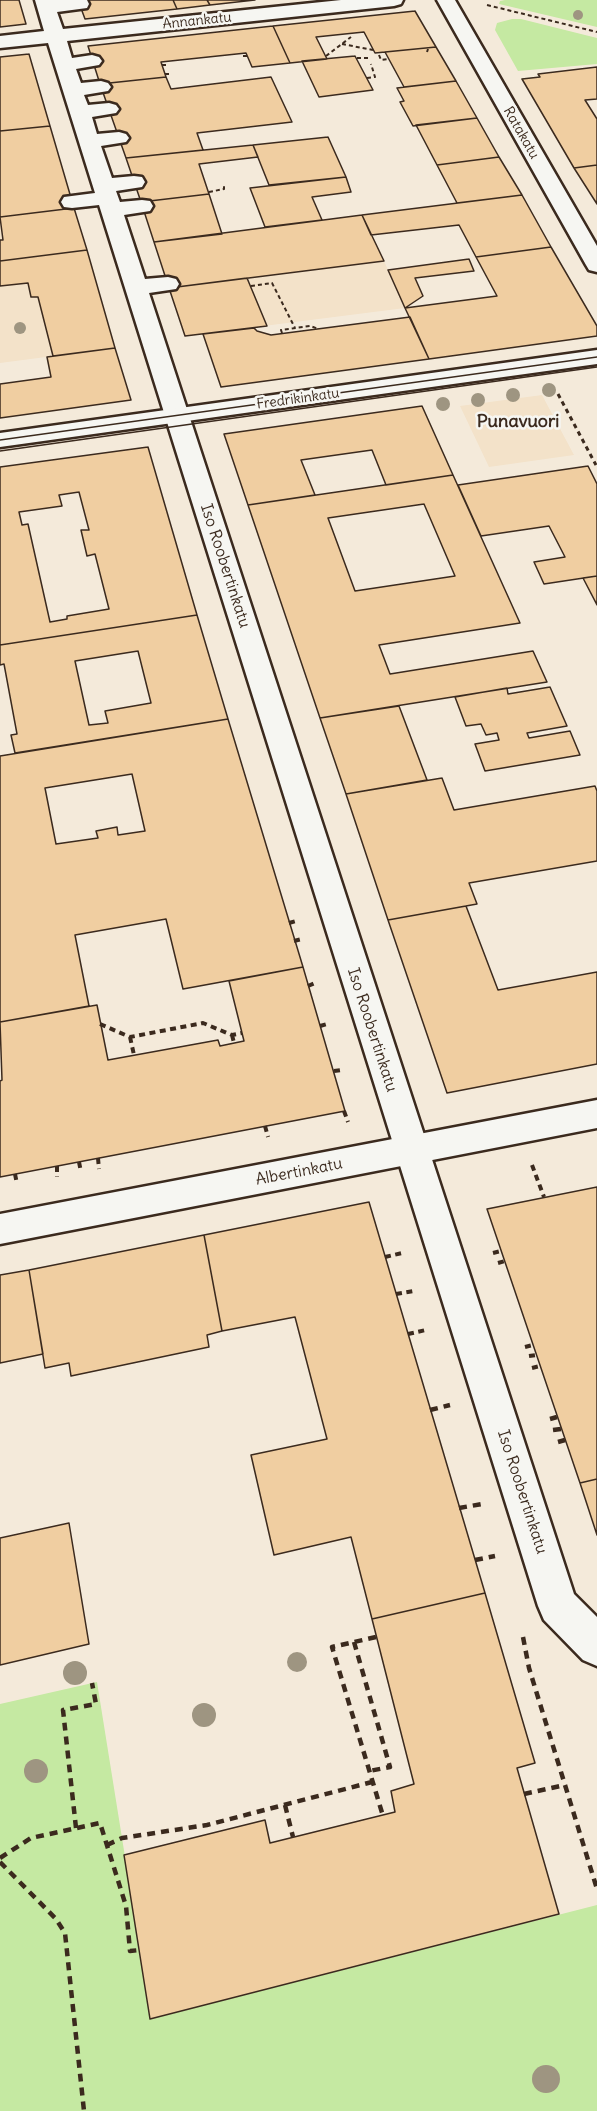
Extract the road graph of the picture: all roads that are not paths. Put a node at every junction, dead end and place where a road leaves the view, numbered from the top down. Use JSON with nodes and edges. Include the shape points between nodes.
{"nodes":[{"id":1,"x":394,"y":0,"type":"edge"},
{"id":2,"x":446,"y":0,"type":"edge"},
{"id":3,"x":45,"y":4,"type":"edge"},
{"id":4,"x":80,"y":4,"type":"dead end"},
{"id":5,"x":0,"y":42,"type":"edge"},
{"id":6,"x":57,"y":46,"type":"junction"},
{"id":7,"x":91,"y":58,"type":"dead end"},
{"id":8,"x":102,"y":88,"type":"dead end"},
{"id":9,"x":79,"y":115,"type":"junction"},
{"id":10,"x":106,"y":199,"type":"junction"},
{"id":11,"x":72,"y":202,"type":"dead end"},
{"id":12,"x":597,"y":265,"type":"edge"},
{"id":13,"x":134,"y":286,"type":"junction"},
{"id":14,"x":597,"y":357,"type":"edge"},
{"id":15,"x":174,"y":408,"type":"junction"},
{"id":16,"x":0,"y":440,"type":"edge"},
{"id":17,"x":597,"y":1114,"type":"edge"},
{"id":18,"x":412,"y":1151,"type":"junction"},
{"id":19,"x":0,"y":1229,"type":"edge"},
{"id":20,"x":597,"y":1646,"type":"edge"}],
"edges":[{"from":1,"to":6,"type":"street","name":"Annankatu","via":[[86,33]]},
{"from":2,"to":12,"type":"street","name":"Ratakatu"},
{"from":3,"to":4,"type":"street"},
{"from":3,"to":6,"type":"street","name":"Iso Roobertinkatu"},
{"from":5,"to":6,"type":"street","name":"Annankatu","via":[[27,39]]},
{"from":6,"to":7,"type":"street"},
{"from":6,"to":9,"type":"street","name":"Iso Roobertinkatu"},
{"from":8,"to":9,"type":"street"},
{"from":9,"to":9,"type":"street","via":[[114,123]]},
{"from":9,"to":10,"type":"street","name":"Iso Roobertinkatu"},
{"from":10,"to":10,"type":"street","via":[[136,196]]},
{"from":10,"to":11,"type":"street"},
{"from":10,"to":13,"type":"street","name":"Iso Roobertinkatu"},
{"from":13,"to":13,"type":"street","via":[[167,281]]},
{"from":13,"to":15,"type":"street","name":"Iso Roobertinkatu","via":[[159,327]]},
{"from":14,"to":15,"type":"street","name":"Fredrikinkatu"},
{"from":15,"to":16,"type":"street","name":"Fredrikinkatu"},
{"from":15,"to":18,"type":"street","name":"Iso Roobertinkatu"},
{"from":17,"to":18,"type":"street","name":"Albertinkatu"},
{"from":18,"to":19,"type":"street","name":"Albertinkatu"},
{"from":18,"to":20,"type":"street","name":"Iso Roobertinkatu","via":[[558,1606]]}]}
